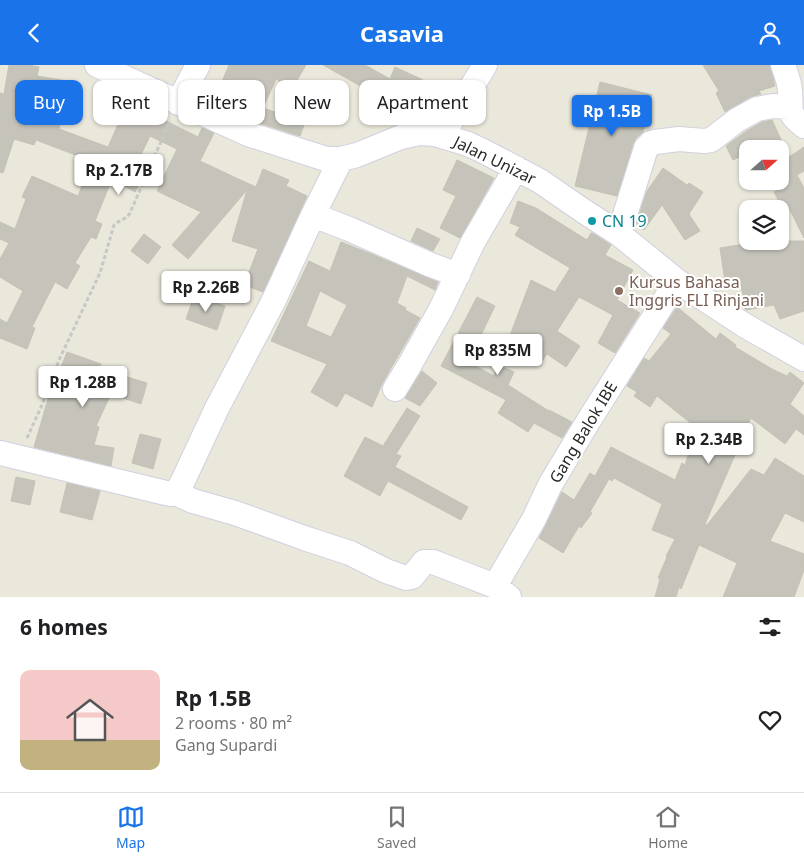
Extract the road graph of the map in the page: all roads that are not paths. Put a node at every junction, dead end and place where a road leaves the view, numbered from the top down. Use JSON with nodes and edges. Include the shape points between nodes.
{"nodes":[{"id":1,"x":97,"y":65,"type":"edge"},
{"id":2,"x":198,"y":65,"type":"edge"},
{"id":3,"x":485,"y":65,"type":"edge"},
{"id":4,"x":782,"y":65,"type":"edge"},
{"id":5,"x":190,"y":80,"type":"edge"},
{"id":6,"x":178,"y":103,"type":"edge"},
{"id":7,"x":790,"y":107,"type":"junction"},
{"id":8,"x":228,"y":125,"type":"edge"},
{"id":9,"x":804,"y":126,"type":"edge"},
{"id":10,"x":442,"y":135,"type":"junction"},
{"id":11,"x":341,"y":159,"type":"junction"},
{"id":12,"x":516,"y":168,"type":"junction"},
{"id":13,"x":313,"y":215,"type":"junction"},
{"id":14,"x":619,"y":234,"type":"junction"},
{"id":15,"x":458,"y":275,"type":"junction"},
{"id":16,"x":677,"y":281,"type":"junction"},
{"id":17,"x":804,"y":359,"type":"edge"},
{"id":18,"x":395,"y":389,"type":"dead end"},
{"id":19,"x":6,"y":455,"type":"edge"},
{"id":20,"x":175,"y":493,"type":"junction"},
{"id":21,"x":502,"y":592,"type":"edge"}],
"edges":[{"from":1,"to":6,"type":"street","name":"Jalan Unizar"},
{"from":2,"to":5,"type":"street"},
{"from":3,"to":10,"type":"street"},
{"from":4,"to":7,"type":"street","via":[[788,81]]},
{"from":7,"to":9,"type":"street","via":[[793,117]]},
{"from":7,"to":14,"type":"street","via":[[757,109],[711,140],[679,139],[651,143],[646,148]]},
{"from":8,"to":11,"type":"street","name":"Jalan Unizar","via":[[326,159]]},
{"from":10,"to":11,"type":"street","name":"Jalan Unizar","via":[[419,133],[401,137]]},
{"from":10,"to":12,"type":"street","name":"Jalan Unizar"},
{"from":11,"to":13,"type":"street"},
{"from":12,"to":14,"type":"street","name":"Jalan Unizar"},
{"from":12,"to":15,"type":"street","via":[[473,242]]},
{"from":13,"to":15,"type":"street"},
{"from":13,"to":20,"type":"street","via":[[274,300]]},
{"from":14,"to":16,"type":"street","name":"Jalan Unizar"},
{"from":15,"to":18,"type":"street"},
{"from":16,"to":17,"type":"street","name":"Jalan Unizar"},
{"from":16,"to":21,"type":"street","name":"Gang Balok IBE","via":[[555,477]]},
{"from":19,"to":20,"type":"street"},
{"from":20,"to":21,"type":"street","via":[[350,553],[401,577],[409,579],[428,561],[454,569]]}]}
